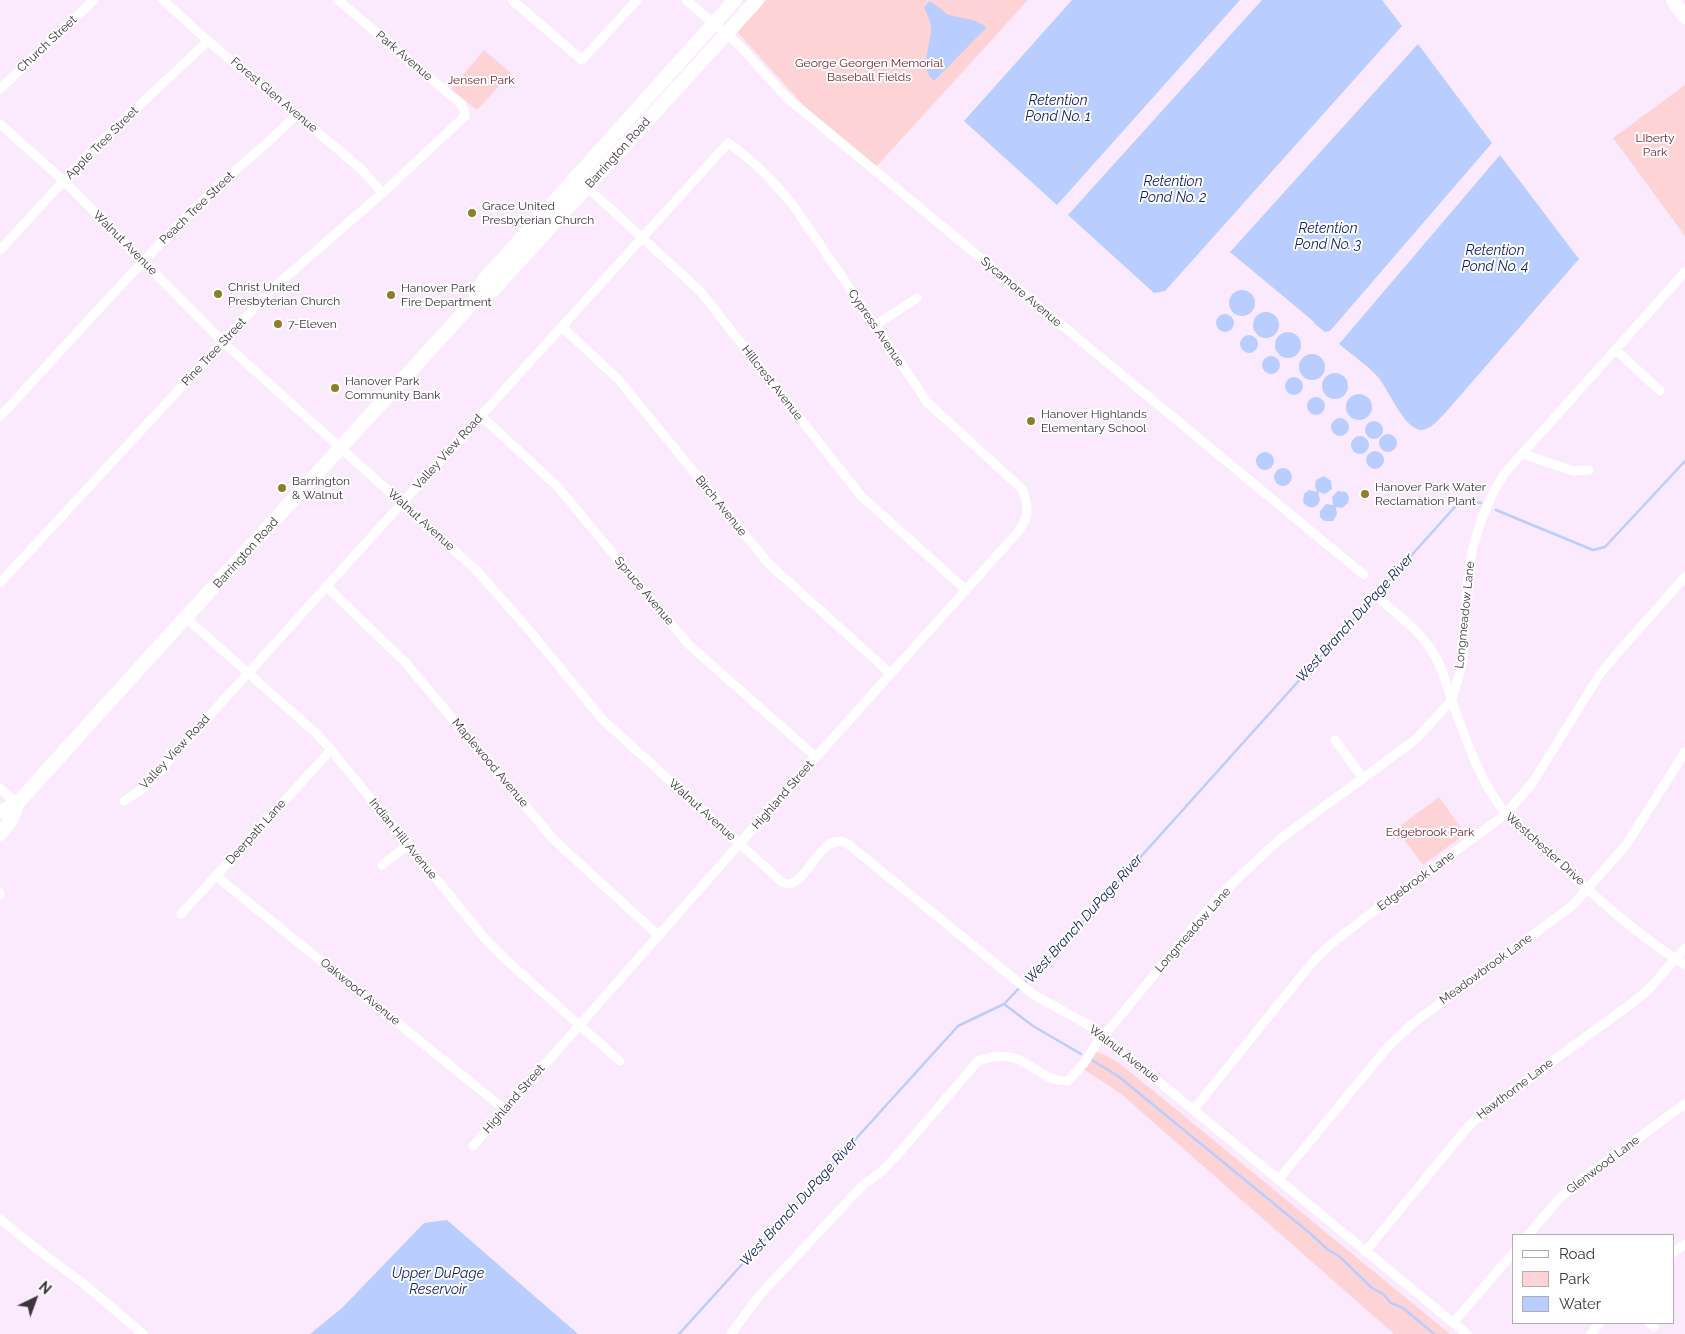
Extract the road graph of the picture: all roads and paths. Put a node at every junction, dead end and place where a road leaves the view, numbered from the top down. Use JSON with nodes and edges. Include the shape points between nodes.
{"nodes":[{"id":1,"x":94,"y":0,"type":"edge"},
{"id":2,"x":163,"y":0,"type":"edge"},
{"id":3,"x":338,"y":0,"type":"edge"},
{"id":4,"x":512,"y":0,"type":"edge"},
{"id":5,"x":637,"y":0,"type":"edge"},
{"id":6,"x":686,"y":0,"type":"edge"},
{"id":7,"x":735,"y":0,"type":"edge"},
{"id":8,"x":757,"y":0,"type":"edge"},
{"id":9,"x":1673,"y":0,"type":"edge"},
{"id":10,"x":1685,"y":17,"type":"edge"},
{"id":11,"x":713,"y":23,"type":"junction"},
{"id":12,"x":726,"y":35,"type":"junction"},
{"id":13,"x":208,"y":41,"type":"junction"},
{"id":14,"x":0,"y":89,"type":"edge"},
{"id":15,"x":297,"y":114,"type":"junction"},
{"id":16,"x":465,"y":116,"type":"joint"},
{"id":17,"x":0,"y":124,"type":"edge"},
{"id":18,"x":728,"y":144,"type":"joint"},
{"id":19,"x":576,"y":178,"type":"junction"},
{"id":20,"x":64,"y":181,"type":"junction"},
{"id":21,"x":587,"y":187,"type":"junction"},
{"id":22,"x":382,"y":194,"type":"junction"},
{"id":23,"x":643,"y":238,"type":"junction"},
{"id":24,"x":0,"y":250,"type":"edge"},
{"id":25,"x":143,"y":261,"type":"junction"},
{"id":26,"x":1685,"y":272,"type":"edge"},
{"id":27,"x":917,"y":298,"type":"dead end"},
{"id":28,"x":474,"y":301,"type":"junction"},
{"id":29,"x":874,"y":326,"type":"junction"},
{"id":30,"x":562,"y":327,"type":"junction"},
{"id":31,"x":223,"y":342,"type":"junction"},
{"id":32,"x":1616,"y":350,"type":"junction"},
{"id":33,"x":1660,"y":391,"type":"dead end"},
{"id":34,"x":0,"y":416,"type":"edge"},
{"id":35,"x":481,"y":416,"type":"junction"},
{"id":36,"x":340,"y":448,"type":"junction"},
{"id":37,"x":1523,"y":454,"type":"junction"},
{"id":38,"x":1589,"y":470,"type":"dead end"},
{"id":39,"x":402,"y":502,"type":"junction"},
{"id":40,"x":1028,"y":509,"type":"joint"},
{"id":41,"x":1364,"y":575,"type":"dead end"},
{"id":42,"x":1685,"y":577,"type":"edge"},
{"id":43,"x":0,"y":583,"type":"edge"},
{"id":44,"x":326,"y":586,"type":"junction"},
{"id":45,"x":966,"y":590,"type":"junction"},
{"id":46,"x":1383,"y":602,"type":"dead end"},
{"id":47,"x":186,"y":618,"type":"junction"},
{"id":48,"x":248,"y":672,"type":"junction"},
{"id":49,"x":891,"y":674,"type":"junction"},
{"id":50,"x":1452,"y":700,"type":"junction"},
{"id":51,"x":1335,"y":740,"type":"dead end"},
{"id":52,"x":331,"y":750,"type":"junction"},
{"id":53,"x":1685,"y":752,"type":"edge"},
{"id":54,"x":816,"y":757,"type":"junction"},
{"id":55,"x":1363,"y":778,"type":"junction"},
{"id":56,"x":0,"y":788,"type":"edge"},
{"id":57,"x":124,"y":802,"type":"dead end"},
{"id":58,"x":17,"y":804,"type":"junction"},
{"id":59,"x":0,"y":812,"type":"edge"},
{"id":60,"x":1506,"y":814,"type":"junction"},
{"id":61,"x":0,"y":834,"type":"edge"},
{"id":62,"x":408,"y":845,"type":"junction"},
{"id":63,"x":740,"y":845,"type":"junction"},
{"id":64,"x":382,"y":865,"type":"dead end"},
{"id":65,"x":216,"y":876,"type":"junction"},
{"id":66,"x":1588,"y":889,"type":"junction"},
{"id":67,"x":181,"y":914,"type":"dead end"},
{"id":68,"x":658,"y":935,"type":"junction"},
{"id":69,"x":1685,"y":948,"type":"edge"},
{"id":70,"x":1676,"y":959,"type":"junction"},
{"id":71,"x":1685,"y":965,"type":"edge"},
{"id":72,"x":579,"y":1025,"type":"junction"},
{"id":73,"x":1103,"y":1036,"type":"junction"},
{"id":74,"x":620,"y":1061,"type":"dead end"},
{"id":75,"x":1685,"y":1104,"type":"edge"},
{"id":76,"x":504,"y":1109,"type":"junction"},
{"id":77,"x":1194,"y":1109,"type":"junction"},
{"id":78,"x":473,"y":1146,"type":"dead end"},
{"id":79,"x":1278,"y":1180,"type":"junction"},
{"id":80,"x":0,"y":1218,"type":"edge"},
{"id":81,"x":1529,"y":1234,"type":"edge"},
{"id":82,"x":1365,"y":1252,"type":"junction"},
{"id":83,"x":1512,"y":1254,"type":"edge"},
{"id":84,"x":1453,"y":1323,"type":"junction"},
{"id":85,"x":1599,"y":1324,"type":"edge"},
{"id":86,"x":143,"y":1334,"type":"edge"},
{"id":87,"x":731,"y":1334,"type":"edge"},
{"id":88,"x":1466,"y":1334,"type":"edge"},
{"id":89,"x":1591,"y":1334,"type":"edge"}],
"edges":[{"from":1,"to":14,"type":"street","name":"Church Street"},
{"from":2,"to":13,"type":"street","name":"Forest Glen Avenue"},
{"from":3,"to":16,"type":"street","name":"Park Avenue","via":[[458,102]]},
{"from":4,"to":5,"type":"street","via":[[582,60]]},
{"from":6,"to":11,"type":"street","name":"Sycamore Avenue"},
{"from":7,"to":11,"type":"main road","name":"Barrington Road"},
{"from":8,"to":12,"type":"main road","name":"Barrington Road"},
{"from":9,"to":10,"type":"main road"},
{"from":11,"to":12,"type":"street","name":"Sycamore Avenue"},
{"from":11,"to":19,"type":"main road","name":"Barrington Road"},
{"from":12,"to":21,"type":"main road","name":"Barrington Road"},
{"from":12,"to":41,"type":"street","name":"Sycamore Avenue","via":[[786,97]]},
{"from":13,"to":15,"type":"street","name":"Forest Glen Avenue"},
{"from":13,"to":20,"type":"street","name":"Apple Tree Street","via":[[118,125]]},
{"from":15,"to":22,"type":"street","name":"Forest Glen Avenue","via":[[354,163]]},
{"from":15,"to":25,"type":"street","name":"Peach Tree Street","via":[[198,204]]},
{"from":16,"to":22,"type":"street","name":"Pine Tree Street"},
{"from":17,"to":20,"type":"street","name":"Walnut Avenue"},
{"from":18,"to":23,"type":"street","name":"Valley View Road"},
{"from":18,"to":29,"type":"street","name":"Cypress Avenue","via":[[789,200]]},
{"from":19,"to":21,"type":"street","name":"Hillcrest Avenue"},
{"from":19,"to":28,"type":"main road","name":"Barrington Road","via":[[484,280]]},
{"from":20,"to":24,"type":"street","name":"Apple Tree Street"},
{"from":20,"to":25,"type":"street","name":"Walnut Avenue"},
{"from":21,"to":23,"type":"street","name":"Hillcrest Avenue"},
{"from":21,"to":28,"type":"main road","name":"Barrington Road","via":[[494,289]]},
{"from":22,"to":31,"type":"street","name":"Pine Tree Street","via":[[271,290]]},
{"from":23,"to":30,"type":"street","name":"Valley View Road"},
{"from":23,"to":45,"type":"street","name":"Hillcrest Avenue","via":[[700,291],[861,496]]},
{"from":25,"to":31,"type":"street","name":"Walnut Avenue"},
{"from":25,"to":34,"type":"street","name":"Peach Tree Street"},
{"from":26,"to":32,"type":"street","name":"Longmeadow Lane"},
{"from":27,"to":29,"type":"street"},
{"from":28,"to":36,"type":"main road","name":"Barrington Road"},
{"from":29,"to":40,"type":"street","name":"Cypress Avenue","via":[[928,403],[1022,489]]},
{"from":30,"to":35,"type":"street","name":"Valley View Road"},
{"from":30,"to":49,"type":"street","name":"Birch Avenue","via":[[618,379],[769,564]]},
{"from":31,"to":36,"type":"street","name":"Walnut Avenue"},
{"from":31,"to":43,"type":"street","name":"Pine Tree Street"},
{"from":32,"to":33,"type":"street"},
{"from":32,"to":37,"type":"street","name":"Longmeadow Lane"},
{"from":35,"to":39,"type":"street","name":"Valley View Road"},
{"from":35,"to":54,"type":"street","name":"Spruce Avenue","via":[[556,486],[688,644]]},
{"from":36,"to":39,"type":"street","name":"Walnut Avenue"},
{"from":36,"to":47,"type":"main road","name":"Barrington Road"},
{"from":37,"to":38,"type":"street","via":[[1573,470]]},
{"from":37,"to":50,"type":"street","name":"Longmeadow Lane","via":[[1492,493],[1473,547],[1466,582],[1463,661]]},
{"from":39,"to":44,"type":"street","name":"Valley View Road"},
{"from":39,"to":63,"type":"street","name":"Walnut Avenue","via":[[475,569],[603,720]]},
{"from":40,"to":45,"type":"street","name":"Highland Street","via":[[1021,527]]},
{"from":42,"to":60,"type":"street","name":"Edgebrook Lane","via":[[1605,668],[1532,782]]},
{"from":44,"to":48,"type":"street","name":"Valley View Road"},
{"from":44,"to":68,"type":"street","name":"Maplewood Avenue","via":[[401,658],[554,840]]},
{"from":45,"to":49,"type":"street","name":"Highland Street"},
{"from":46,"to":50,"type":"street","name":"Westchester Drive","via":[[1417,632],[1432,651]]},
{"from":47,"to":48,"type":"street","name":"Indian Hill Avenue"},
{"from":47,"to":58,"type":"main road","name":"Barrington Road"},
{"from":48,"to":52,"type":"street","name":"Indian Hill Avenue"},
{"from":48,"to":57,"type":"street","name":"Valley View Road","via":[[144,787]]},
{"from":49,"to":54,"type":"street","name":"Highland Street"},
{"from":50,"to":55,"type":"street","name":"Longmeadow Lane","via":[[1415,740]]},
{"from":50,"to":60,"type":"street","name":"Westchester Drive","via":[[1482,779]]},
{"from":51,"to":55,"type":"street"},
{"from":52,"to":62,"type":"street","name":"Indian Hill Avenue"},
{"from":52,"to":65,"type":"street","name":"Deerpath Lane"},
{"from":53,"to":66,"type":"street","name":"Meadowbrook Lane","via":[[1626,845]]},
{"from":54,"to":63,"type":"street","name":"Highland Street"},
{"from":55,"to":73,"type":"street","name":"Longmeadow Lane","via":[[1280,838],[1214,902]]},
{"from":56,"to":58,"type":"street"},
{"from":58,"to":59,"type":"main road","name":"Barrington Road"},
{"from":58,"to":61,"type":"main road","name":"Barrington Road","via":[[12,819]]},
{"from":60,"to":66,"type":"street","name":"Westchester Drive"},
{"from":60,"to":77,"type":"street","name":"Edgebrook Lane","via":[[1315,959]]},
{"from":62,"to":64,"type":"street"},
{"from":62,"to":72,"type":"street","name":"Indian Hill Avenue","via":[[487,941]]},
{"from":63,"to":68,"type":"street","name":"Highland Street"},
{"from":63,"to":73,"type":"street","name":"Walnut Avenue","via":[[787,884],[796,882],[832,842],[844,842],[1034,995]]},
{"from":65,"to":67,"type":"street","name":"Deerpath Lane"},
{"from":65,"to":76,"type":"street","name":"Oakwood Avenue"},
{"from":66,"to":70,"type":"street","name":"Westchester Drive","via":[[1629,925]]},
{"from":66,"to":79,"type":"street","name":"Meadowbrook Lane","via":[[1572,906],[1398,1036]]},
{"from":68,"to":72,"type":"street","name":"Highland Street"},
{"from":69,"to":70,"type":"street","name":"Hawthorne Lane"},
{"from":70,"to":71,"type":"street","name":"Westchester Drive"},
{"from":70,"to":82,"type":"street","name":"Hawthorne Lane","via":[[1636,1000],[1482,1113]]},
{"from":72,"to":74,"type":"street","name":"Indian Hill Avenue"},
{"from":72,"to":76,"type":"street","name":"Highland Street"},
{"from":73,"to":77,"type":"street","name":"Walnut Avenue"},
{"from":73,"to":87,"type":"street","name":"Longmeadow Lane","via":[[1068,1081],[1059,1081],[1007,1056],[978,1062],[900,1153],[864,1185],[758,1297]]},
{"from":75,"to":81,"type":"street","name":"Glenwood Lane","via":[[1574,1185]]},
{"from":76,"to":78,"type":"street","name":"Highland Street"},
{"from":77,"to":79,"type":"street","name":"Walnut Avenue"},
{"from":79,"to":82,"type":"street","name":"Walnut Avenue"},
{"from":80,"to":86,"type":"street"},
{"from":82,"to":84,"type":"street","name":"Walnut Avenue"},
{"from":83,"to":84,"type":"street"},
{"from":84,"to":88,"type":"street","name":"Walnut Avenue"},
{"from":85,"to":89,"type":"street"}]}
